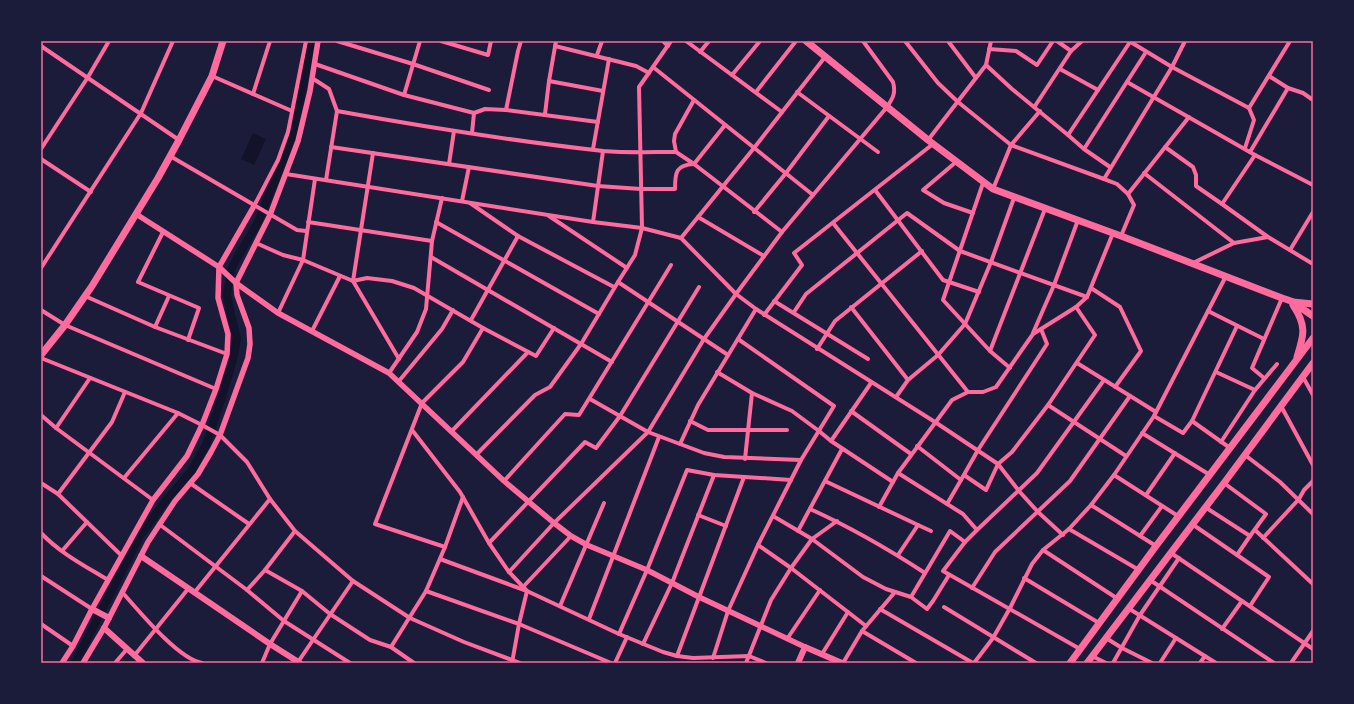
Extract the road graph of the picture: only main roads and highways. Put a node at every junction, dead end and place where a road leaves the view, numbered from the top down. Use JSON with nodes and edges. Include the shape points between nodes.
{"nodes":[{"id":1,"x":223,"y":41,"type":"edge"},
{"id":2,"x":807,"y":41,"type":"edge"},
{"id":3,"x":1313,"y":298,"type":"edge"},
{"id":4,"x":1291,"y":301,"type":"junction"},
{"id":5,"x":1313,"y":304,"type":"edge"},
{"id":6,"x":1313,"y":316,"type":"edge"},
{"id":7,"x":1313,"y":338,"type":"edge"},
{"id":8,"x":41,"y":356,"type":"edge"},
{"id":9,"x":1295,"y":364,"type":"junction"},
{"id":10,"x":1313,"y":364,"type":"edge"},
{"id":11,"x":141,"y":556,"type":"road end"},
{"id":12,"x":92,"y":608,"type":"road end"},
{"id":13,"x":109,"y":618,"type":"road end"},
{"id":14,"x":104,"y":628,"type":"road end"},
{"id":15,"x":299,"y":662,"type":"edge"},
{"id":16,"x":143,"y":663,"type":"edge"},
{"id":17,"x":798,"y":663,"type":"edge"},
{"id":18,"x":843,"y":663,"type":"edge"},
{"id":19,"x":1070,"y":663,"type":"edge"},
{"id":20,"x":1087,"y":663,"type":"edge"}],
"edges":[{"from":1,"to":8,"type":"main road","via":[[212,76],[170,156],[85,296]]},
{"from":2,"to":4,"type":"main road","via":[[930,142],[993,189]]},
{"from":3,"to":4,"type":"main road"},
{"from":4,"to":5,"type":"main road"},
{"from":4,"to":6,"type":"main road"},
{"from":4,"to":9,"type":"main road","via":[[1298,312],[1304,337]]},
{"from":7,"to":9,"type":"main road"},
{"from":9,"to":19,"type":"main road","via":[[1178,516]]},
{"from":10,"to":20,"type":"main road"},
{"from":11,"to":15,"type":"main road"},
{"from":12,"to":13,"type":"main road"},
{"from":14,"to":16,"type":"main road"},
{"from":17,"to":18,"type":"main road","via":[[805,647]]}]}
